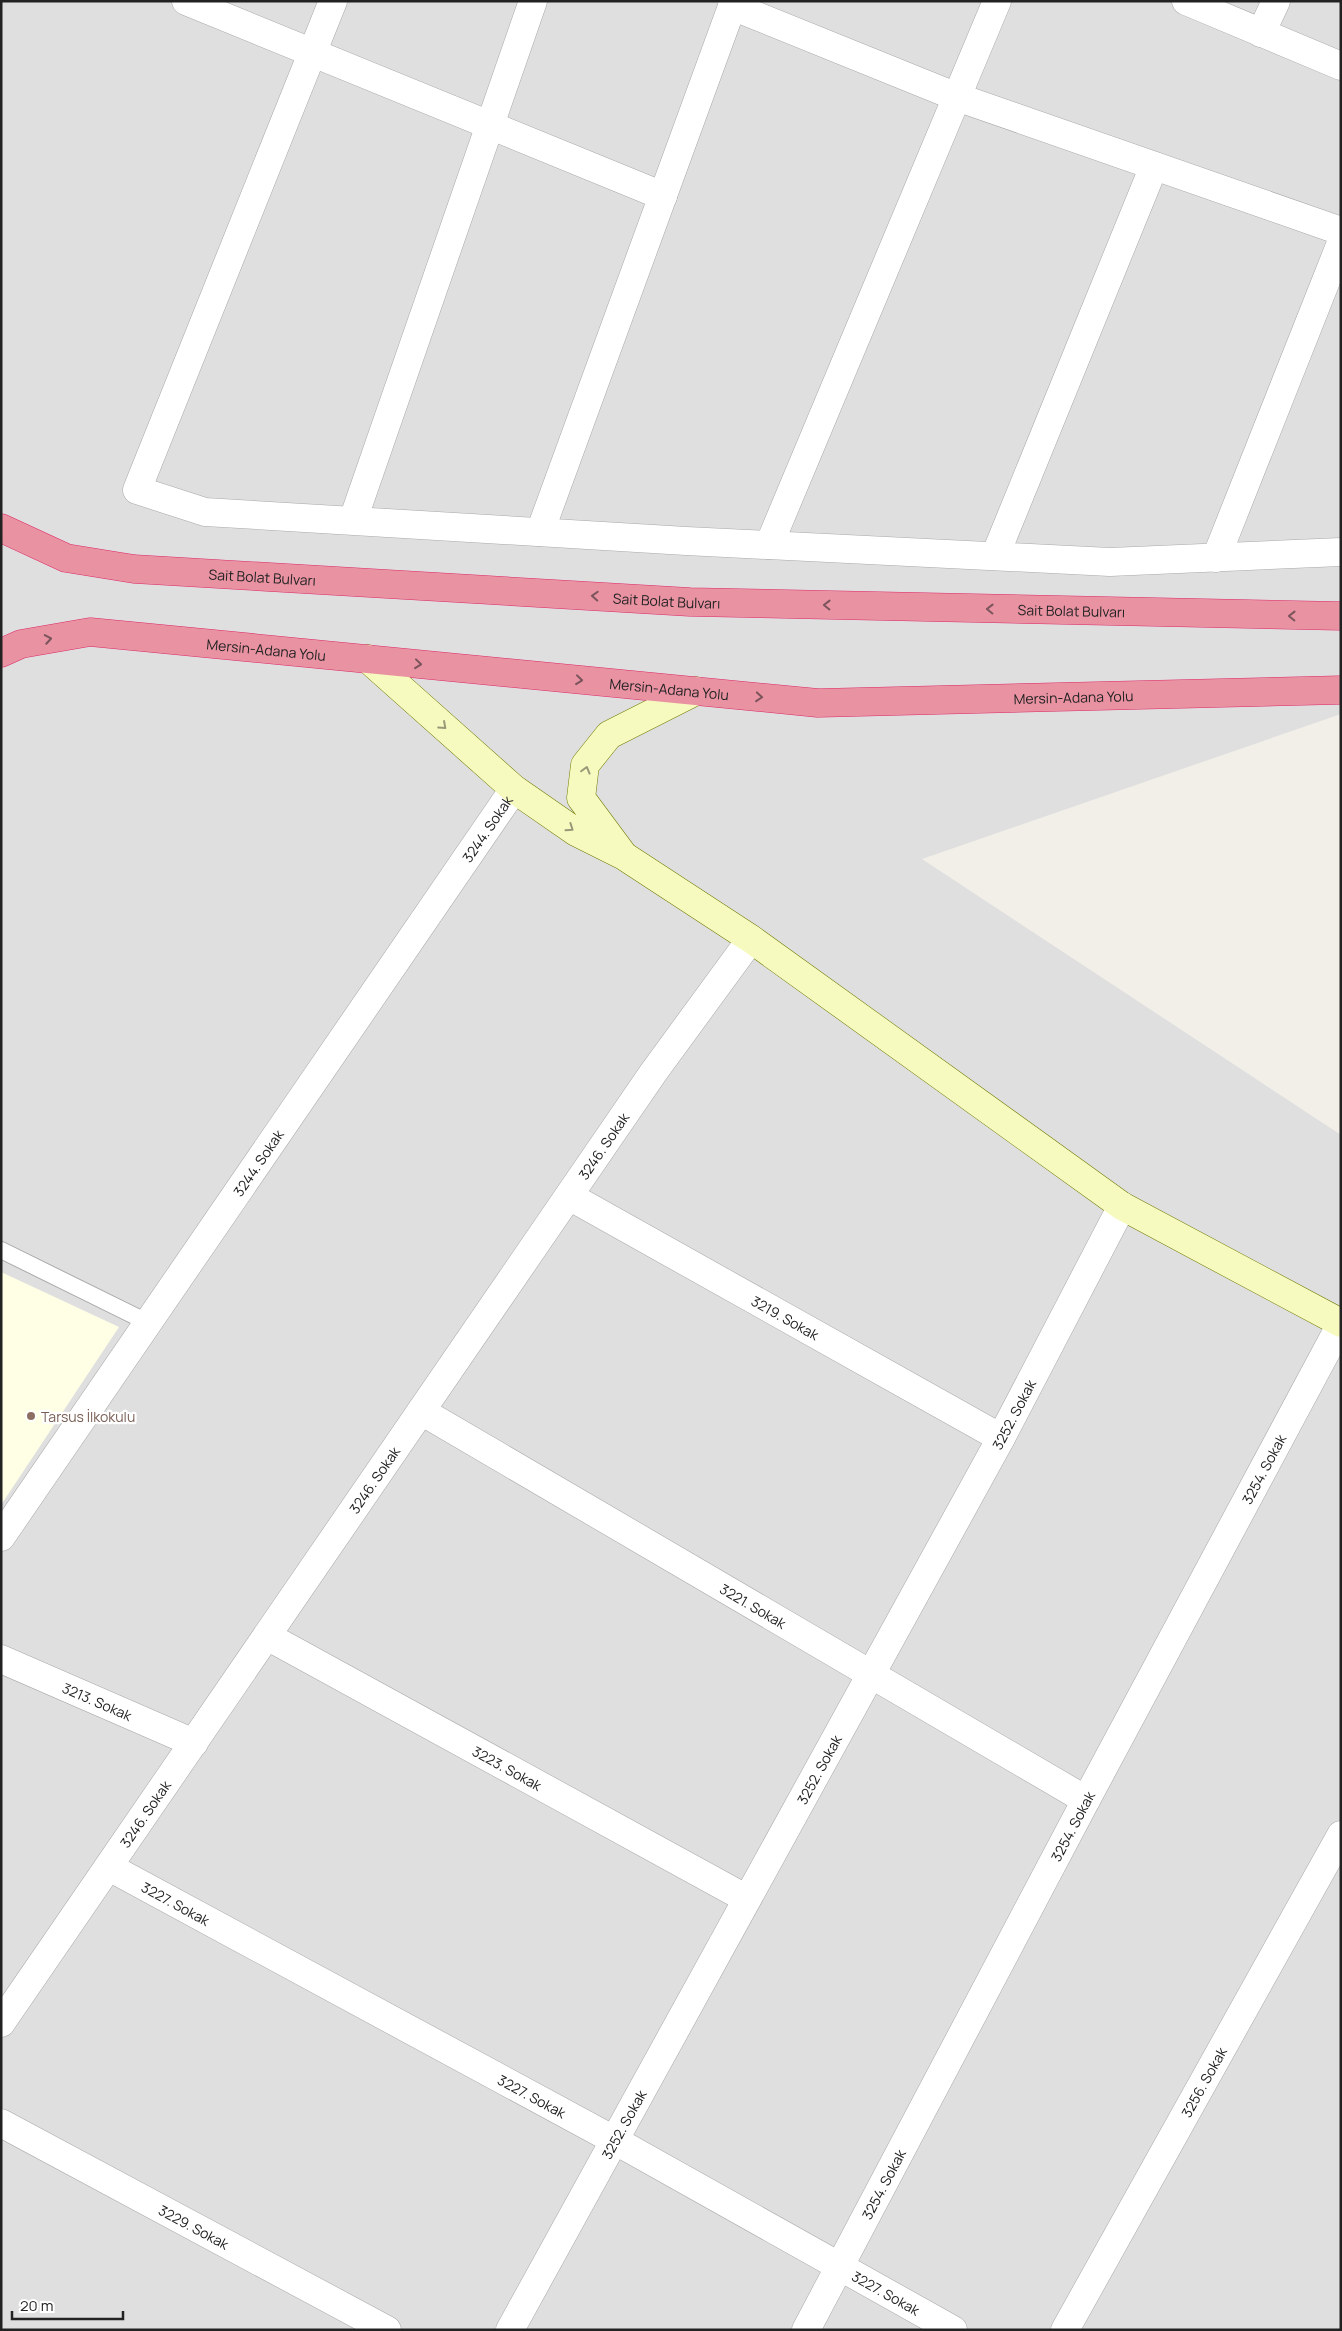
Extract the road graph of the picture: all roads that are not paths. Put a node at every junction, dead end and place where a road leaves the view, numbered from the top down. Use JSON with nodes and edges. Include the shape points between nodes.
{"nodes":[{"id":1,"x":186,"y":1,"type":"edge"},
{"id":2,"x":333,"y":1,"type":"edge"},
{"id":3,"x":533,"y":1,"type":"edge"},
{"id":4,"x":997,"y":1,"type":"edge"},
{"id":5,"x":1186,"y":1,"type":"edge"},
{"id":6,"x":1276,"y":1,"type":"edge"},
{"id":7,"x":733,"y":4,"type":"edge"},
{"id":8,"x":1261,"y":32,"type":"junction"},
{"id":9,"x":312,"y":53,"type":"junction"},
{"id":10,"x":1341,"y":66,"type":"edge"},
{"id":11,"x":957,"y":97,"type":"junction"},
{"id":12,"x":490,"y":125,"type":"junction"},
{"id":13,"x":1154,"y":166,"type":"junction"},
{"id":14,"x":663,"y":196,"type":"junction"},
{"id":15,"x":1341,"y":231,"type":"edge"},
{"id":16,"x":1341,"y":243,"type":"edge"},
{"id":17,"x":353,"y":520,"type":"junction"},
{"id":18,"x":1,"y":528,"type":"edge"},
{"id":19,"x":540,"y":532,"type":"junction"},
{"id":20,"x":769,"y":544,"type":"junction"},
{"id":21,"x":1341,"y":552,"type":"edge"},
{"id":22,"x":995,"y":556,"type":"junction"},
{"id":23,"x":1216,"y":558,"type":"junction"},
{"id":24,"x":1341,"y":616,"type":"edge"},
{"id":25,"x":1,"y":653,"type":"edge"},
{"id":26,"x":368,"y":659,"type":"junction"},
{"id":27,"x":1341,"y":690,"type":"edge"},
{"id":28,"x":696,"y":691,"type":"junction"},
{"id":29,"x":514,"y":789,"type":"junction"},
{"id":30,"x":624,"y":856,"type":"junction"},
{"id":31,"x":751,"y":939,"type":"junction"},
{"id":32,"x":569,"y":1196,"type":"junction"},
{"id":33,"x":1122,"y":1206,"type":"junction"},
{"id":34,"x":1,"y":1250,"type":"edge"},
{"id":35,"x":149,"y":1323,"type":"junction"},
{"id":36,"x":1341,"y":1324,"type":"edge"},
{"id":37,"x":421,"y":1411,"type":"junction"},
{"id":38,"x":1000,"y":1438,"type":"junction"},
{"id":39,"x":1,"y":1538,"type":"edge"},
{"id":40,"x":268,"y":1636,"type":"junction"},
{"id":41,"x":1,"y":1658,"type":"edge"},
{"id":42,"x":870,"y":1675,"type":"junction"},
{"id":43,"x":194,"y":1743,"type":"junction"},
{"id":44,"x":1086,"y":1800,"type":"junction"},
{"id":45,"x":1341,"y":1835,"type":"edge"},
{"id":46,"x":108,"y":1867,"type":"junction"},
{"id":47,"x":747,"y":1899,"type":"junction"},
{"id":48,"x":1,"y":2023,"type":"edge"},
{"id":49,"x":1,"y":2123,"type":"edge"},
{"id":50,"x":614,"y":2140,"type":"junction"},
{"id":51,"x":841,"y":2267,"type":"junction"},
{"id":52,"x":387,"y":2330,"type":"edge"},
{"id":53,"x":510,"y":2330,"type":"edge"},
{"id":54,"x":806,"y":2330,"type":"edge"},
{"id":55,"x":953,"y":2330,"type":"edge"},
{"id":56,"x":1065,"y":2330,"type":"edge"}],
"edges":[{"from":1,"to":9,"type":"street"},
{"from":2,"to":9,"type":"street"},
{"from":3,"to":12,"type":"street"},
{"from":4,"to":11,"type":"street"},
{"from":5,"to":8,"type":"street"},
{"from":6,"to":8,"type":"street"},
{"from":7,"to":11,"type":"street"},
{"from":7,"to":14,"type":"street"},
{"from":8,"to":10,"type":"street"},
{"from":9,"to":12,"type":"street"},
{"from":9,"to":17,"type":"street","via":[[137,490],[205,512]]},
{"from":11,"to":13,"type":"street"},
{"from":11,"to":20,"type":"street"},
{"from":12,"to":14,"type":"street"},
{"from":12,"to":17,"type":"street"},
{"from":13,"to":15,"type":"street"},
{"from":13,"to":22,"type":"street"},
{"from":14,"to":19,"type":"street"},
{"from":16,"to":23,"type":"street"},
{"from":17,"to":19,"type":"street"},
{"from":24,"to":18,"type":"highway","name":"Sait Bolat Bulvarı","one_way":true,"via":[[690,602],[134,569],[66,558]]},
{"from":19,"to":20,"type":"street"},
{"from":20,"to":22,"type":"street"},
{"from":21,"to":23,"type":"street"},
{"from":22,"to":23,"type":"street","via":[[1110,562]]},
{"from":25,"to":26,"type":"highway","name":"Mersin-Adana Yolu","one_way":true,"via":[[21,644],[90,632]]},
{"from":26,"to":28,"type":"highway","name":"Mersin-Adana Yolu","one_way":true},
{"from":26,"to":29,"type":"street","one_way":true},
{"from":28,"to":27,"type":"highway","name":"Mersin-Adana Yolu","one_way":true,"via":[[818,703]]},
{"from":30,"to":28,"type":"street","one_way":true,"via":[[581,798],[585,765],[609,735]]},
{"from":29,"to":30,"type":"street","one_way":true,"via":[[576,832]]},
{"from":29,"to":35,"type":"street","name":"3244. Sokak"},
{"from":30,"to":31,"type":"street"},
{"from":31,"to":32,"type":"street","name":"3246. Sokak","via":[[652,1073]]},
{"from":31,"to":33,"type":"street"},
{"from":32,"to":37,"type":"street","name":"3246. Sokak"},
{"from":32,"to":38,"type":"street","name":"3219. Sokak"},
{"from":33,"to":36,"type":"street"},
{"from":33,"to":38,"type":"street","name":"3252. Sokak"},
{"from":34,"to":35,"type":"lane"},
{"from":35,"to":39,"type":"street","name":"3244. Sokak"},
{"from":36,"to":44,"type":"street","name":"3254. Sokak"},
{"from":37,"to":40,"type":"street","name":"3246. Sokak"},
{"from":37,"to":42,"type":"street","name":"3221. Sokak"},
{"from":38,"to":42,"type":"street","name":"3252. Sokak"},
{"from":40,"to":43,"type":"street","name":"3246. Sokak"},
{"from":40,"to":47,"type":"street","name":"3223. Sokak"},
{"from":41,"to":43,"type":"street","name":"3213. Sokak"},
{"from":42,"to":44,"type":"street","name":"3221. Sokak"},
{"from":42,"to":47,"type":"street","name":"3252. Sokak"},
{"from":43,"to":46,"type":"street","name":"3246. Sokak"},
{"from":44,"to":51,"type":"street","name":"3254. Sokak"},
{"from":45,"to":56,"type":"street","name":"3256. Sokak"},
{"from":46,"to":48,"type":"street","name":"3246. Sokak"},
{"from":46,"to":50,"type":"street","name":"3227. Sokak"},
{"from":47,"to":50,"type":"street","name":"3252. Sokak"},
{"from":49,"to":52,"type":"street","name":"3229. Sokak"},
{"from":50,"to":51,"type":"street","name":"3227. Sokak"},
{"from":50,"to":53,"type":"street","name":"3252. Sokak"},
{"from":51,"to":54,"type":"street","name":"3254. Sokak"},
{"from":51,"to":55,"type":"street","name":"3227. Sokak"}]}
